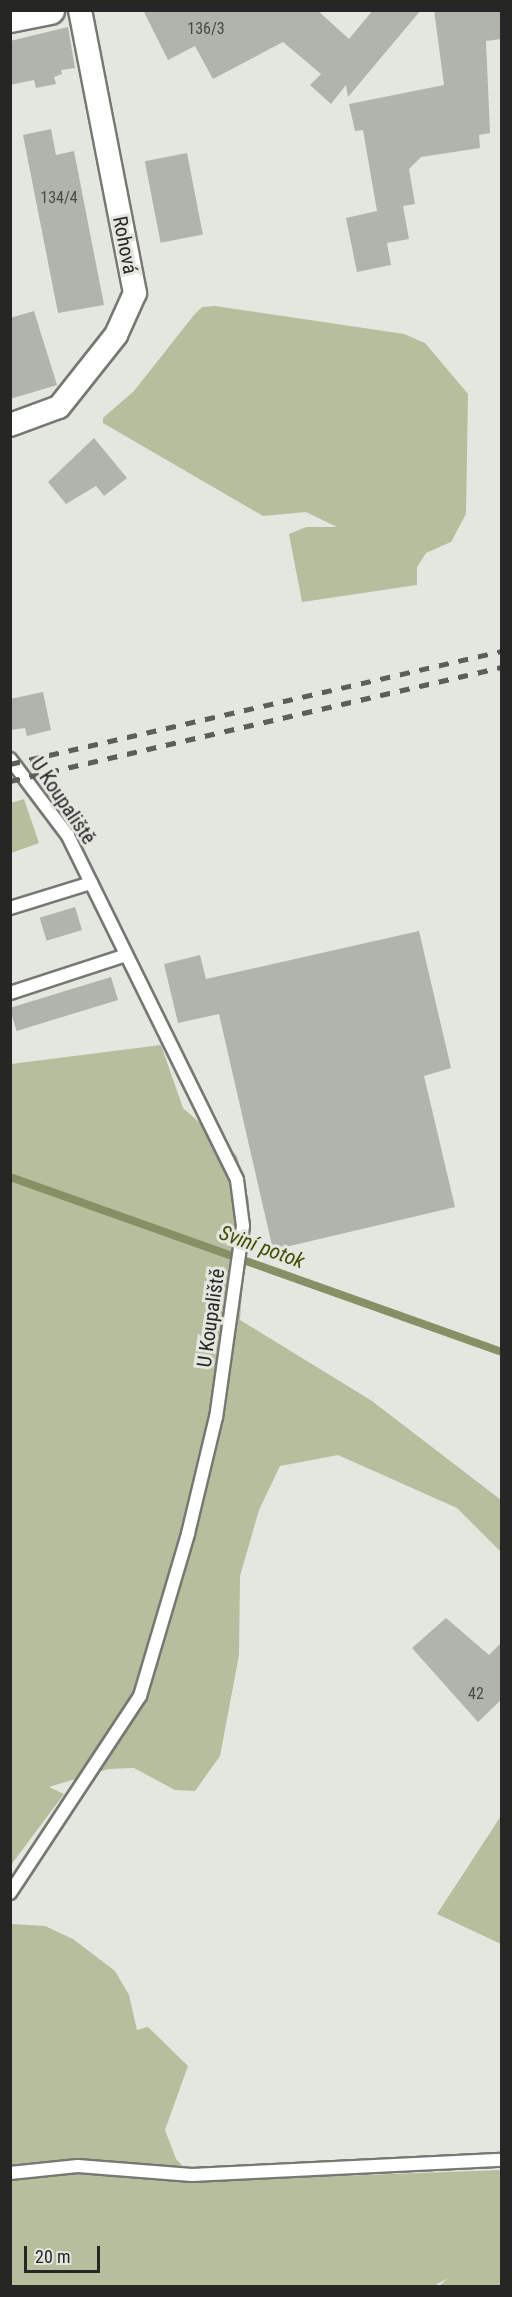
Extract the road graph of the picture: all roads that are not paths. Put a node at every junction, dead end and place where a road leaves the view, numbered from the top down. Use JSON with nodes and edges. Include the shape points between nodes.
{"nodes":[{"id":1,"x":50,"y":10,"type":"edge"},
{"id":2,"x":80,"y":10,"type":"edge"},
{"id":3,"x":10,"y":18,"type":"edge"},
{"id":4,"x":10,"y":424,"type":"edge"},
{"id":5,"x":10,"y":759,"type":"edge"},
{"id":6,"x":91,"y":883,"type":"junction"},
{"id":7,"x":10,"y":908,"type":"edge"},
{"id":8,"x":126,"y":955,"type":"junction"},
{"id":9,"x":10,"y":993,"type":"edge"},
{"id":10,"x":10,"y":1893,"type":"edge"},
{"id":11,"x":501,"y":2160,"type":"edge"},
{"id":12,"x":10,"y":2173,"type":"edge"}],
"edges":[{"from":1,"to":3,"type":"street"},
{"from":2,"to":4,"type":"street","name":"Rohová","via":[[135,293],[116,335],[60,407]]},
{"from":5,"to":6,"type":"lane","name":"U Koupaliště","via":[[68,836]]},
{"from":6,"to":7,"type":"lane"},
{"from":6,"to":8,"type":"lane","name":"U Koupaliště"},
{"from":8,"to":9,"type":"lane"},
{"from":8,"to":10,"type":"lane","name":"U Koupaliště","via":[[237,1180],[243,1226],[235,1294],[216,1417],[140,1696]]},
{"from":11,"to":12,"type":"lane","via":[[192,2175],[78,2166]]}]}
